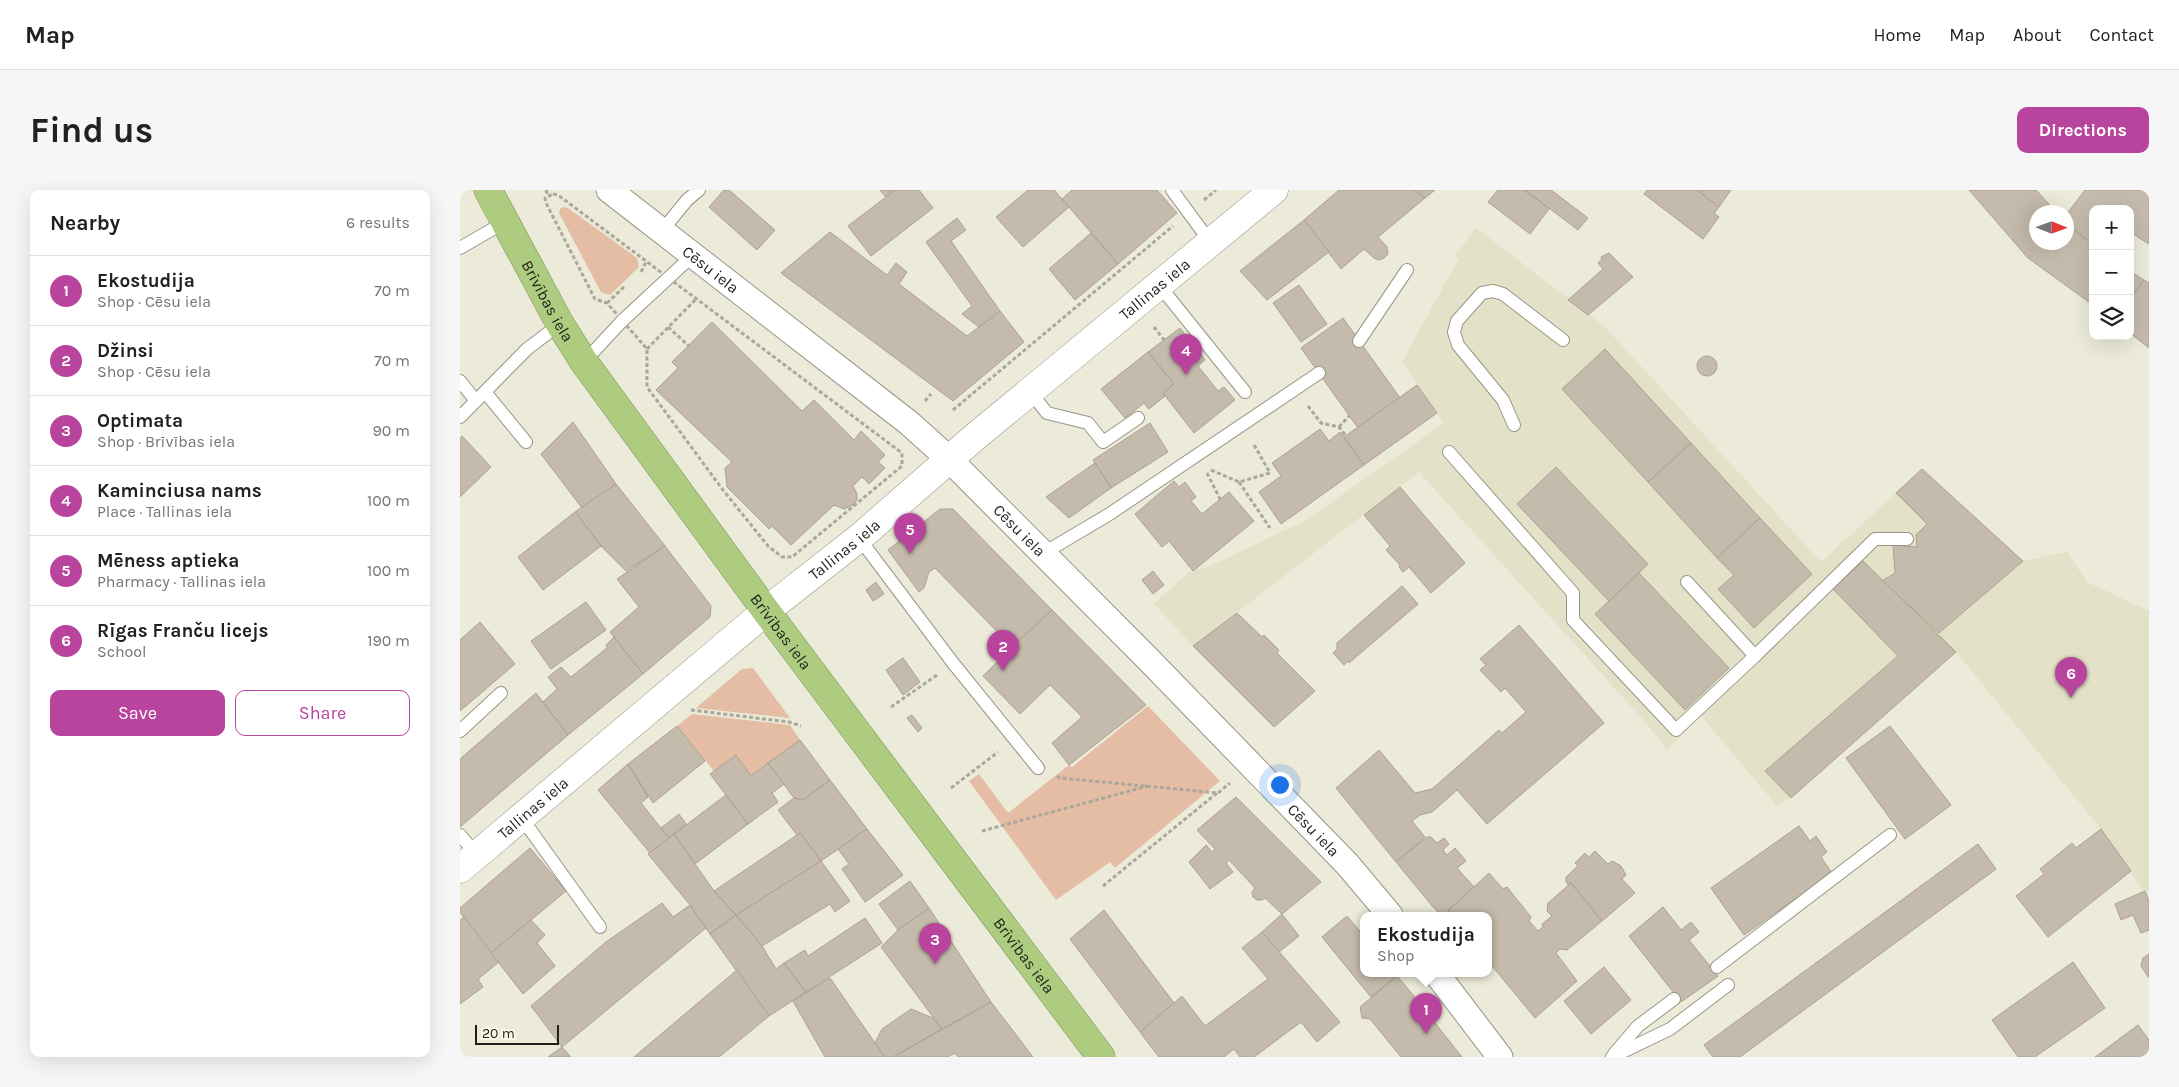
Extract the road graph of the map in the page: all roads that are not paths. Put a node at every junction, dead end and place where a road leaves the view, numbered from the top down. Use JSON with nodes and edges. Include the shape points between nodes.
{"nodes":[{"id":1,"x":488,"y":190,"type":"edge"},
{"id":2,"x":609,"y":190,"type":"edge"},
{"id":3,"x":699,"y":190,"type":"edge"},
{"id":4,"x":1172,"y":190,"type":"edge"},
{"id":5,"x":1274,"y":190,"type":"edge"},
{"id":6,"x":505,"y":222,"type":"junction"},
{"id":7,"x":661,"y":232,"type":"junction"},
{"id":8,"x":1211,"y":242,"type":"junction"},
{"id":9,"x":460,"y":248,"type":"edge"},
{"id":10,"x":692,"y":256,"type":"junction"},
{"id":11,"x":1407,"y":270,"type":"dead end"},
{"id":12,"x":1159,"y":285,"type":"junction"},
{"id":13,"x":560,"y":324,"type":"junction"},
{"id":14,"x":1563,"y":340,"type":"dead end"},
{"id":15,"x":1359,"y":341,"type":"dead end"},
{"id":16,"x":584,"y":362,"type":"junction"},
{"id":17,"x":1319,"y":373,"type":"dead end"},
{"id":18,"x":460,"y":381,"type":"edge"},
{"id":19,"x":1030,"y":392,"type":"junction"},
{"id":20,"x":1245,"y":392,"type":"dead end"},
{"id":21,"x":481,"y":397,"type":"junction"},
{"id":22,"x":460,"y":417,"type":"edge"},
{"id":23,"x":1138,"y":418,"type":"dead end"},
{"id":24,"x":1514,"y":425,"type":"dead end"},
{"id":25,"x":526,"y":442,"type":"dead end"},
{"id":26,"x":1448,"y":452,"type":"dead end"},
{"id":27,"x":949,"y":460,"type":"junction"},
{"id":28,"x":859,"y":538,"type":"junction"},
{"id":29,"x":1907,"y":539,"type":"dead end"},
{"id":30,"x":1042,"y":554,"type":"junction"},
{"id":31,"x":1687,"y":582,"type":"dead end"},
{"id":32,"x":766,"y":611,"type":"junction"},
{"id":33,"x":1755,"y":656,"type":"junction"},
{"id":34,"x":501,"y":693,"type":"dead end"},
{"id":35,"x":460,"y":730,"type":"edge"},
{"id":36,"x":1038,"y":768,"type":"road end"},
{"id":37,"x":521,"y":817,"type":"junction"},
{"id":38,"x":1890,"y":835,"type":"dead end"},
{"id":39,"x":466,"y":853,"type":"edge"},
{"id":40,"x":1387,"y":912,"type":"edge"},
{"id":41,"x":600,"y":927,"type":"dead end"},
{"id":42,"x":1717,"y":967,"type":"dead end"},
{"id":43,"x":1439,"y":977,"type":"edge"},
{"id":44,"x":1728,"y":985,"type":"dead end"},
{"id":45,"x":1674,"y":999,"type":"dead end"},
{"id":46,"x":1101,"y":1057,"type":"edge"},
{"id":47,"x":1500,"y":1057,"type":"edge"},
{"id":48,"x":1612,"y":1057,"type":"edge"}],
"edges":[{"from":1,"to":6,"type":"highway","name":"Brīvības iela"},
{"from":2,"to":7,"type":"street","name":"Cēsu iela"},
{"from":3,"to":7,"type":"lane"},
{"from":4,"to":8,"type":"lane"},
{"from":5,"to":8,"type":"street","name":"Tallinas iela"},
{"from":6,"to":9,"type":"lane"},
{"from":6,"to":13,"type":"highway","name":"Brīvības iela"},
{"from":7,"to":10,"type":"street","name":"Cēsu iela"},
{"from":8,"to":12,"type":"street","name":"Tallinas iela"},
{"from":10,"to":16,"type":"lane","via":[[622,321]]},
{"from":10,"to":27,"type":"street","name":"Cēsu iela","via":[[910,423]]},
{"from":11,"to":15,"type":"lane"},
{"from":12,"to":19,"type":"street","name":"Tallinas iela"},
{"from":12,"to":20,"type":"lane"},
{"from":13,"to":16,"type":"highway","name":"Brīvības iela"},
{"from":13,"to":21,"type":"lane","via":[[527,349]]},
{"from":14,"to":24,"type":"lane","via":[[1503,294],[1493,291],[1482,293],[1457,321],[1454,332],[1458,345],[1503,400]]},
{"from":16,"to":32,"type":"highway","name":"Brīvības iela"},
{"from":17,"to":30,"type":"lane","via":[[1108,515]]},
{"from":18,"to":21,"type":"lane"},
{"from":19,"to":23,"type":"lane","via":[[1047,413],[1088,423],[1103,442]]},
{"from":19,"to":27,"type":"street","name":"Tallinas iela"},
{"from":21,"to":22,"type":"lane"},
{"from":21,"to":25,"type":"lane"},
{"from":26,"to":33,"type":"lane","via":[[1573,593],[1573,620],[1676,730]]},
{"from":27,"to":28,"type":"street","name":"Tallinas iela"},
{"from":27,"to":30,"type":"street","name":"Cēsu iela"},
{"from":28,"to":32,"type":"street","name":"Tallinas iela"},
{"from":28,"to":36,"type":"lane","via":[[953,663]]},
{"from":29,"to":33,"type":"lane","via":[[1876,539]]},
{"from":30,"to":40,"type":"street","name":"Cēsu iela","via":[[1348,865]]},
{"from":31,"to":33,"type":"lane"},
{"from":32,"to":37,"type":"street","name":"Tallinas iela"},
{"from":32,"to":46,"type":"highway","name":"Brīvības iela"},
{"from":34,"to":35,"type":"lane"},
{"from":37,"to":39,"type":"street","name":"Tallinas iela"},
{"from":37,"to":41,"type":"lane"},
{"from":38,"to":42,"type":"lane"},
{"from":43,"to":47,"type":"street"},
{"from":44,"to":48,"type":"lane","via":[[1670,1029]]},
{"from":45,"to":48,"type":"lane","via":[[1638,1026]]}]}
